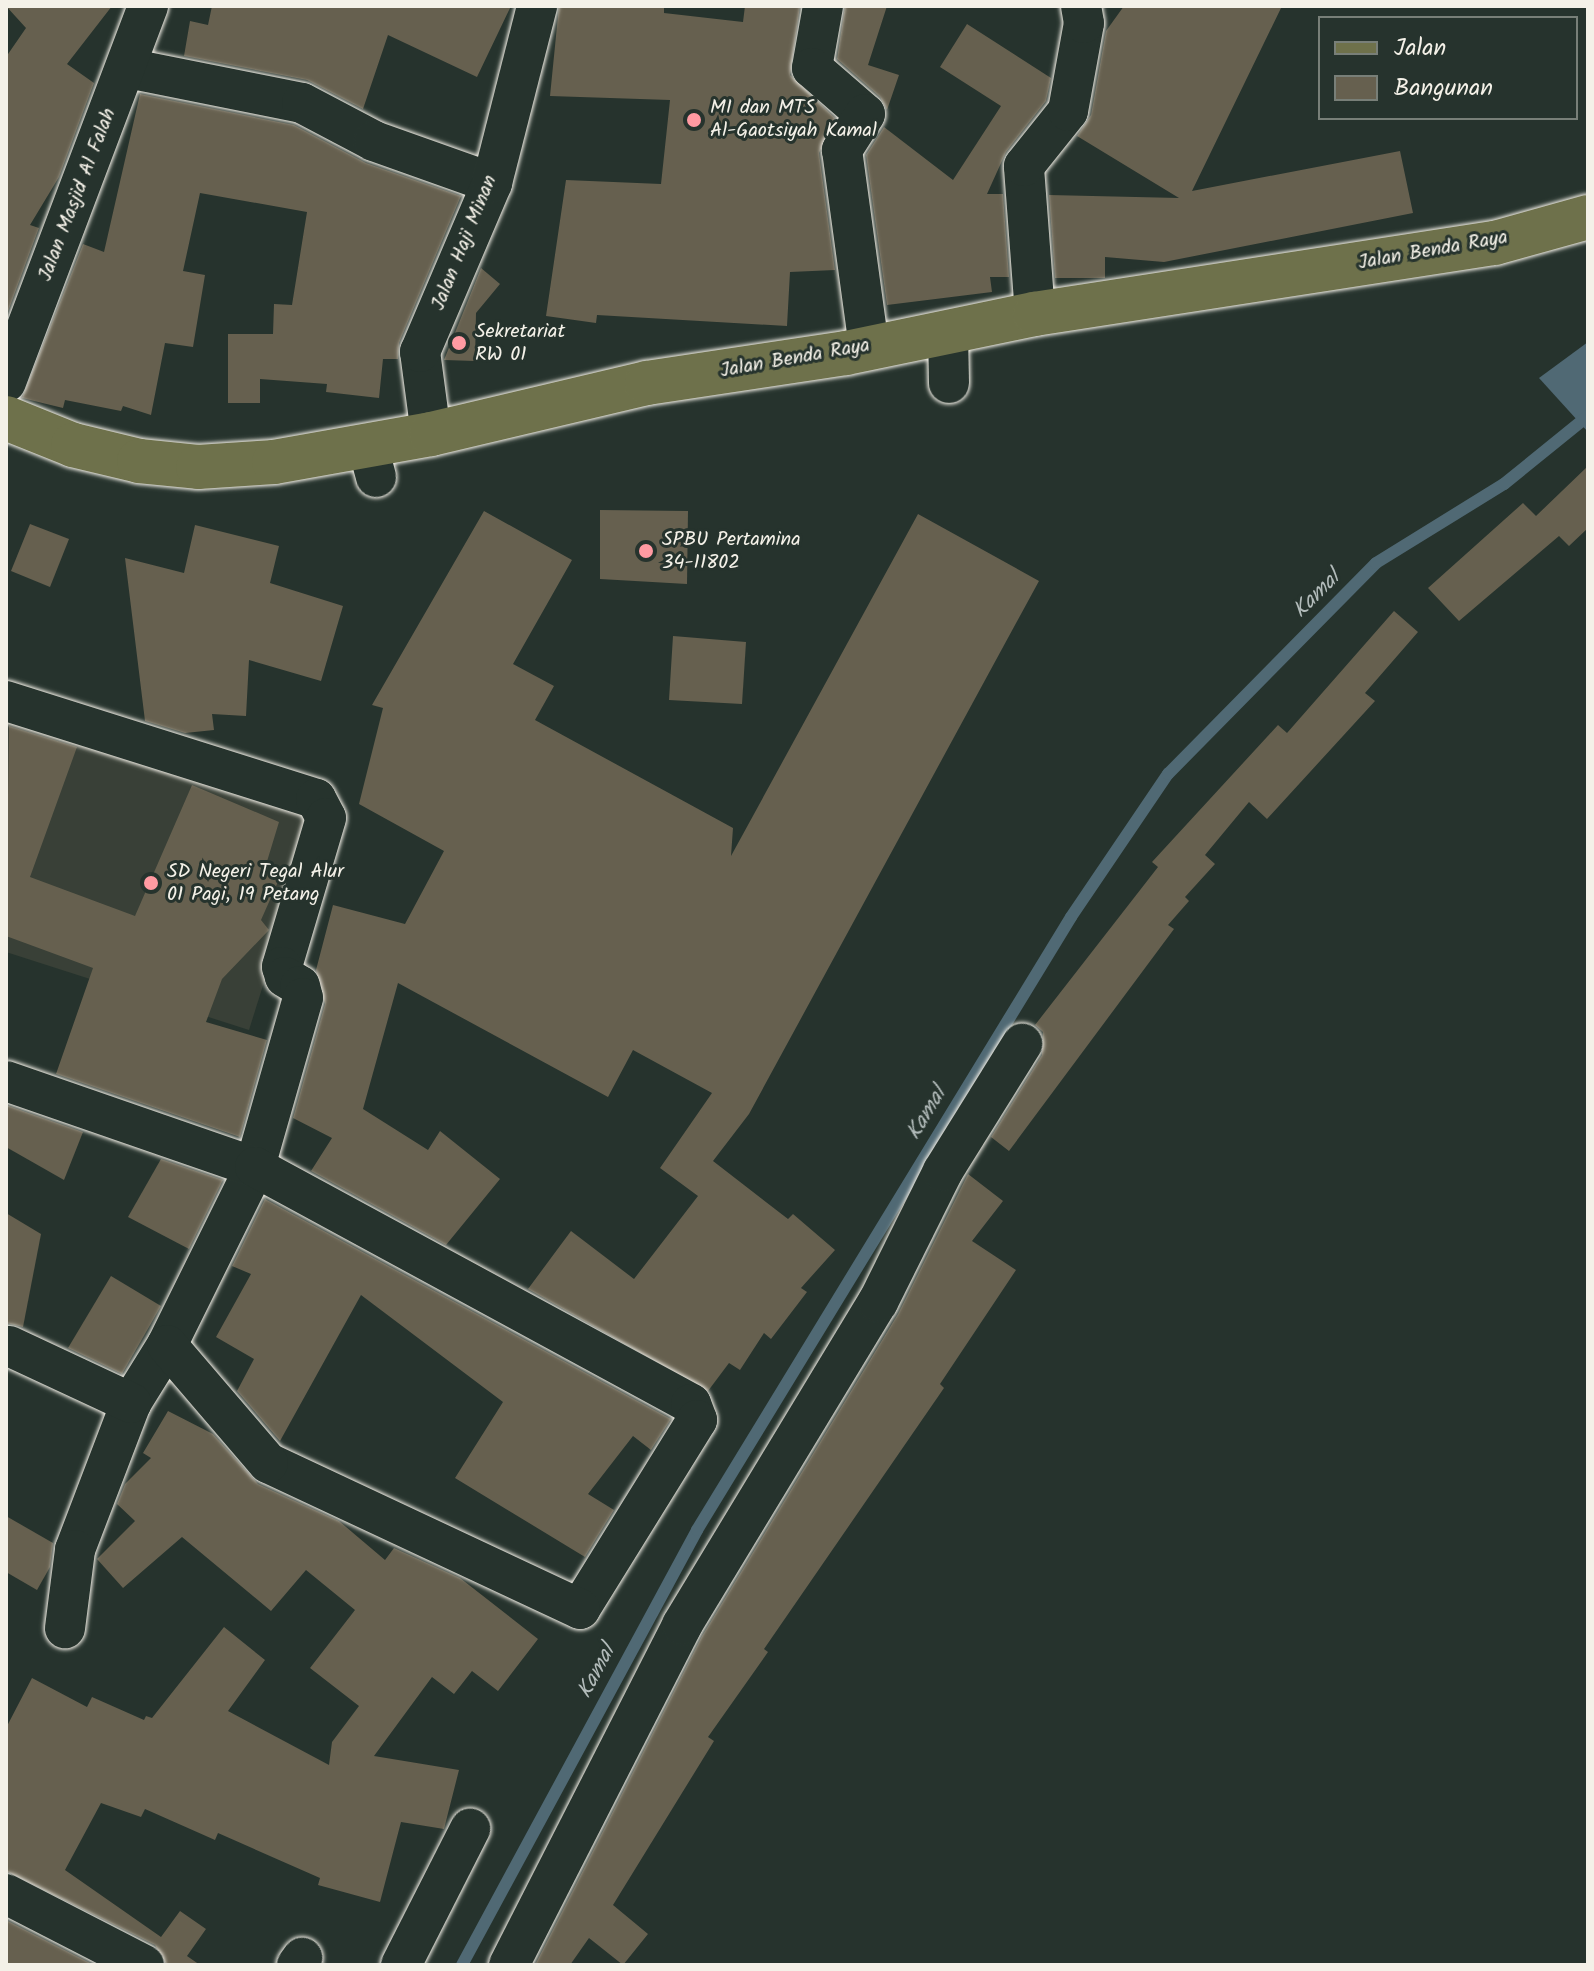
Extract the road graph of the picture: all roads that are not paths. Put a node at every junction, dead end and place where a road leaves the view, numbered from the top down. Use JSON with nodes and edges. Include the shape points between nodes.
{"nodes":[{"id":1,"x":148,"y":6,"type":"edge"},
{"id":2,"x":537,"y":6,"type":"edge"},
{"id":3,"x":823,"y":6,"type":"edge"},
{"id":4,"x":1081,"y":6,"type":"edge"},
{"id":5,"x":127,"y":68,"type":"junction"},
{"id":6,"x":492,"y":183,"type":"junction"},
{"id":7,"x":1588,"y":217,"type":"edge"},
{"id":8,"x":1035,"y":314,"type":"junction"},
{"id":9,"x":869,"y":347,"type":"junction"},
{"id":10,"x":6,"y":382,"type":"edge"},
{"id":11,"x":6,"y":418,"type":"edge"},
{"id":12,"x":431,"y":434,"type":"junction"},
{"id":13,"x":6,"y":701,"type":"edge"},
{"id":14,"x":1022,"y":1044,"type":"dead end"},
{"id":15,"x":6,"y":1081,"type":"edge"},
{"id":16,"x":255,"y":1167,"type":"junction"},
{"id":17,"x":167,"y":1345,"type":"junction"},
{"id":18,"x":9,"y":1346,"type":"dead end"},
{"id":19,"x":131,"y":1403,"type":"junction"},
{"id":20,"x":65,"y":1628,"type":"dead end"},
{"id":21,"x":470,"y":1829,"type":"dead end"},
{"id":22,"x":6,"y":1894,"type":"edge"},
{"id":23,"x":144,"y":1965,"type":"edge"},
{"id":24,"x":401,"y":1965,"type":"edge"},
{"id":25,"x":509,"y":1965,"type":"edge"}],
"edges":[{"from":1,"to":5,"type":"street","name":"Jalan Masjid Al Falah"},
{"from":2,"to":6,"type":"street","name":"Jalan Haji Minan"},
{"from":3,"to":9,"type":"street","via":[[812,68],[865,114],[842,150]]},
{"from":4,"to":8,"type":"street","via":[[1084,23],[1068,111],[1024,166]]},
{"from":5,"to":6,"type":"street","via":[[302,103],[374,141]]},
{"from":5,"to":10,"type":"street","name":"Jalan Masjid Al Falah"},
{"from":6,"to":12,"type":"street","name":"Jalan Haji Minan","via":[[420,352]]},
{"from":7,"to":8,"type":"main road","name":"Jalan Benda Raya","via":[[1495,243]]},
{"from":8,"to":9,"type":"main road","name":"Jalan Benda Raya","via":[[949,361]]},
{"from":9,"to":12,"type":"main road","name":"Jalan Benda Raya","via":[[647,383]]},
{"from":11,"to":12,"type":"main road","name":"Jalan Benda Raya","via":[[106,455],[198,467],[372,462]]},
{"from":13,"to":16,"type":"street","via":[[316,799],[324,807],[326,818],[282,967],[285,977],[300,986],[303,998]]},
{"from":14,"to":25,"type":"street","via":[[943,1171],[878,1302],[682,1625]]},
{"from":15,"to":16,"type":"street"},
{"from":16,"to":17,"type":"street"},
{"from":16,"to":17,"type":"street","via":[[691,1404],[697,1420],[580,1609],[268,1463]]},
{"from":17,"to":19,"type":"street"},
{"from":18,"to":19,"type":"street"},
{"from":19,"to":20,"type":"street","via":[[75,1550]]},
{"from":21,"to":24,"type":"street"},
{"from":22,"to":23,"type":"street"}]}
